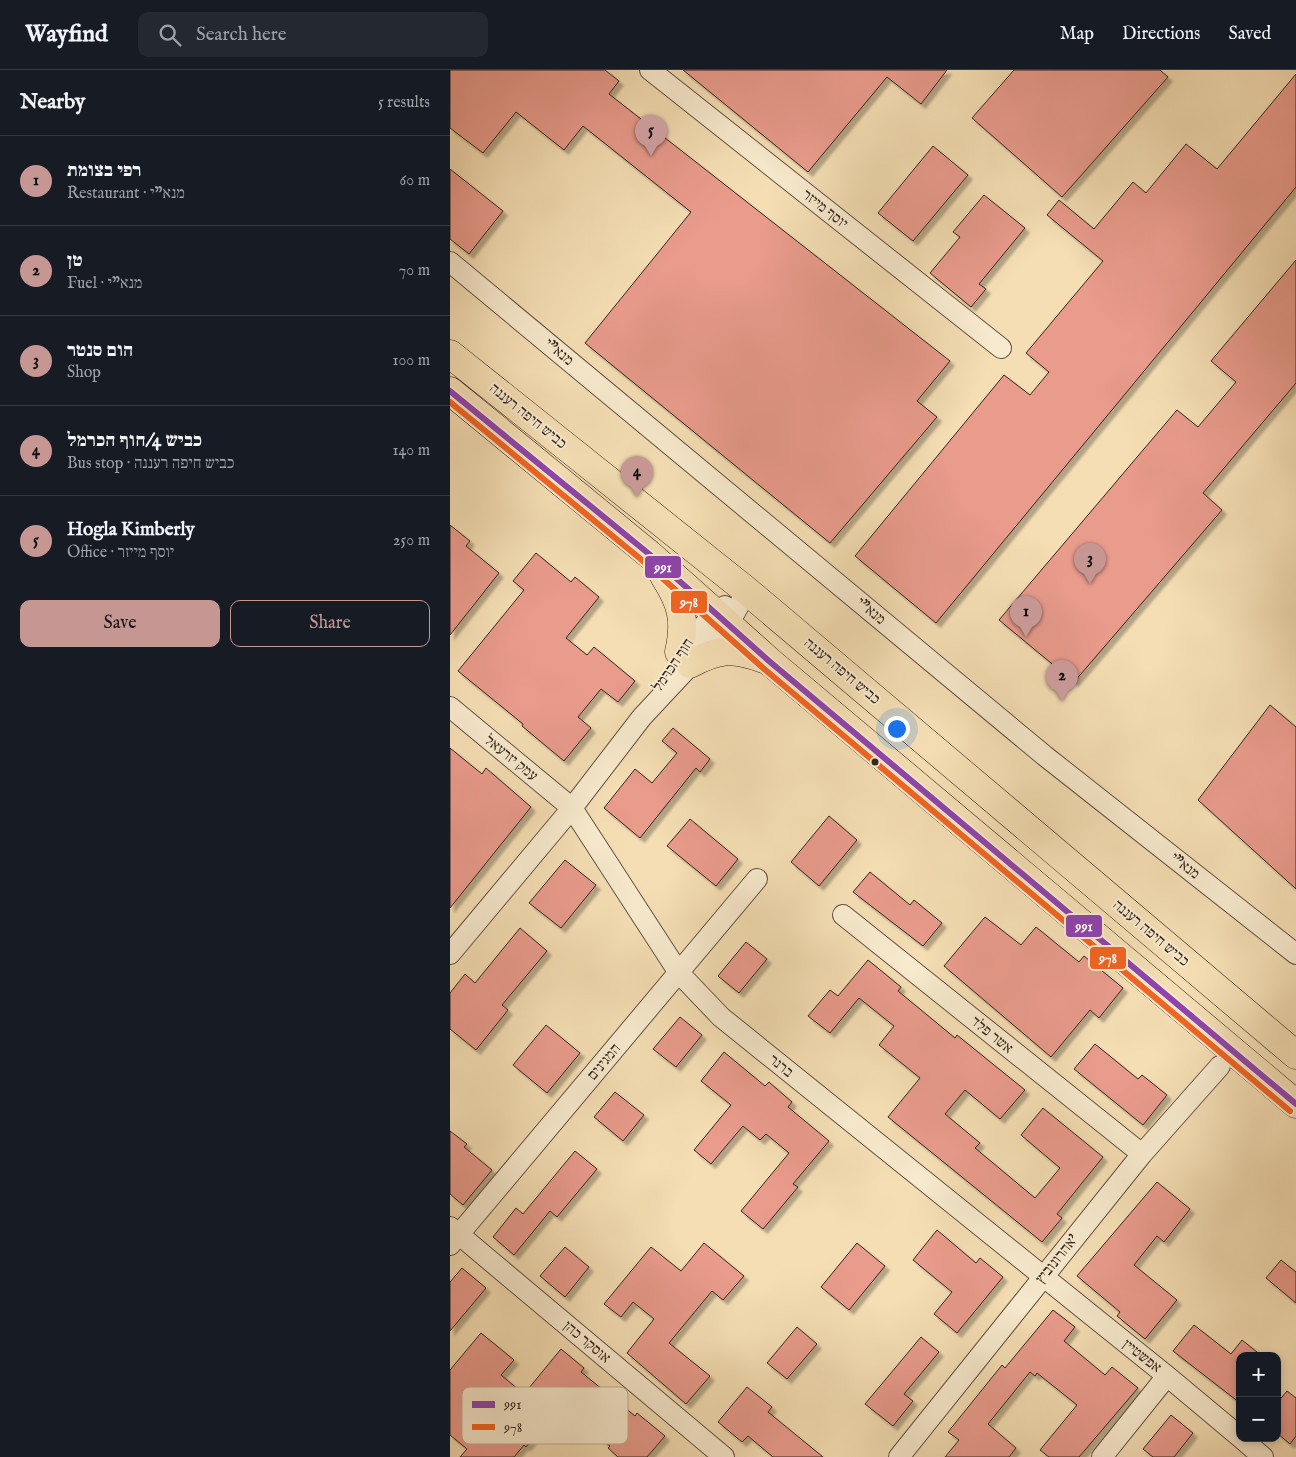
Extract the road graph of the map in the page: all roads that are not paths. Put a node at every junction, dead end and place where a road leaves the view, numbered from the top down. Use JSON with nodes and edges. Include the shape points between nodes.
{"nodes":[{"id":1,"x":650,"y":70,"type":"edge"},
{"id":2,"x":450,"y":262,"type":"edge"},
{"id":3,"x":1001,"y":348,"type":"dead end"},
{"id":4,"x":450,"y":354,"type":"edge"},
{"id":5,"x":450,"y":391,"type":"edge"},
{"id":6,"x":649,"y":554,"type":"junction"},
{"id":7,"x":746,"y":591,"type":"junction"},
{"id":8,"x":722,"y":619,"type":"junction"},
{"id":9,"x":685,"y":658,"type":"junction"},
{"id":10,"x":769,"y":661,"type":"junction"},
{"id":11,"x":450,"y":707,"type":"edge"},
{"id":12,"x":572,"y":808,"type":"junction"},
{"id":13,"x":757,"y":879,"type":"dead end"},
{"id":14,"x":843,"y":915,"type":"dead end"},
{"id":15,"x":450,"y":954,"type":"edge"},
{"id":16,"x":1296,"y":954,"type":"edge"},
{"id":17,"x":679,"y":973,"type":"junction"},
{"id":18,"x":1296,"y":1055,"type":"edge"},
{"id":19,"x":1220,"y":1066,"type":"dead end"},
{"id":20,"x":1296,"y":1104,"type":"edge"},
{"id":21,"x":1142,"y":1154,"type":"junction"},
{"id":22,"x":453,"y":1235,"type":"edge"},
{"id":23,"x":1042,"y":1277,"type":"junction"},
{"id":24,"x":1167,"y":1376,"type":"junction"},
{"id":25,"x":1236,"y":1435,"type":"edge"},
{"id":26,"x":1245,"y":1442,"type":"edge"},
{"id":27,"x":724,"y":1457,"type":"edge"},
{"id":28,"x":899,"y":1457,"type":"edge"},
{"id":29,"x":1102,"y":1457,"type":"edge"},
{"id":30,"x":1263,"y":1457,"type":"edge"}],
"edges":[{"from":1,"to":3,"type":"street","name":"יוסף מייזר"},
{"from":2,"to":16,"type":"street","name":"מנא\"י","via":[[1046,756]]},
{"from":4,"to":7,"type":"highway","name":"כביש חיפה רעננה"},
{"from":5,"to":6,"type":"highway","name":"כביש חיפה רעננה"},
{"from":6,"to":8,"type":"highway","name":"כביש חיפה רעננה"},
{"from":6,"to":9,"type":"highway","via":[[675,594],[683,615]]},
{"from":7,"to":8,"type":"street","name":"חוף הכרמל"},
{"from":7,"to":18,"type":"highway","name":"כביש חיפה רעננה"},
{"from":8,"to":9,"type":"street","name":"חוף הכרמל"},
{"from":8,"to":10,"type":"highway","name":"כביש חיפה רעננה"},
{"from":9,"to":10,"type":"highway","via":[[722,650],[741,651]]},
{"from":9,"to":12,"type":"street","name":"חוף הכרמל"},
{"from":10,"to":20,"type":"highway","name":"כביש חיפה רעננה"},
{"from":11,"to":12,"type":"street","name":"עמק יזרעאל"},
{"from":12,"to":15,"type":"street","name":"חוף הכרמל"},
{"from":12,"to":17,"type":"street","name":"ברנר"},
{"from":13,"to":17,"type":"street","name":"המגינים"},
{"from":14,"to":21,"type":"street","name":"אשר פלד"},
{"from":17,"to":22,"type":"street","name":"המגינים"},
{"from":17,"to":23,"type":"street","name":"ברנר","via":[[721,1017]]},
{"from":19,"to":21,"type":"street","name":"אהרונוביץ'"},
{"from":21,"to":23,"type":"street","name":"אהרונוביץ'"},
{"from":22,"to":27,"type":"street","name":"אוסקר כהן"},
{"from":23,"to":24,"type":"street","name":"אפשטיין"},
{"from":23,"to":28,"type":"street","name":"אהרונוביץ'"},
{"from":24,"to":25,"type":"street","name":"אפשטיין"},
{"from":24,"to":29,"type":"street"},
{"from":26,"to":30,"type":"street","name":"אפשטיין"}]}
